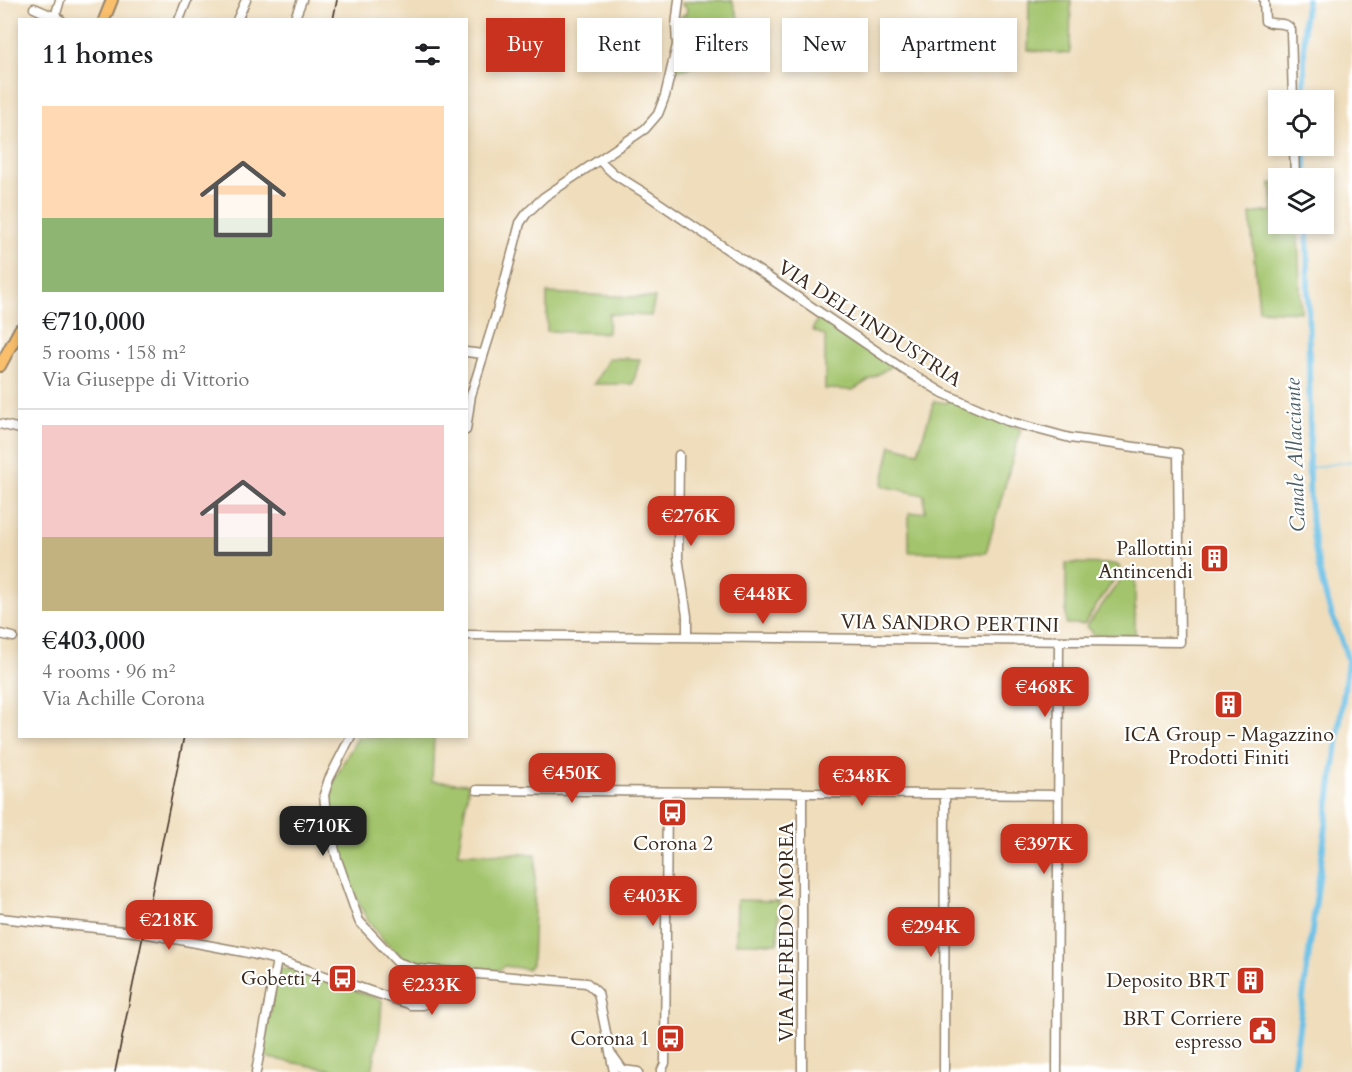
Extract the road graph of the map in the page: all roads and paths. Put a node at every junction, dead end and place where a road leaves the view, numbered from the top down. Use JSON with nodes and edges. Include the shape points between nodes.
{"nodes":[{"id":1,"x":60,"y":0,"type":"edge"},
{"id":2,"x":112,"y":0,"type":"edge"},
{"id":3,"x":188,"y":0,"type":"edge"},
{"id":4,"x":246,"y":0,"type":"edge"},
{"id":5,"x":302,"y":0,"type":"edge"},
{"id":6,"x":678,"y":0,"type":"edge"},
{"id":7,"x":1264,"y":0,"type":"edge"},
{"id":8,"x":34,"y":8,"type":"dead end"},
{"id":9,"x":58,"y":18,"type":"edge"},
{"id":10,"x":105,"y":18,"type":"edge"},
{"id":11,"x":180,"y":18,"type":"edge"},
{"id":12,"x":238,"y":18,"type":"edge"},
{"id":13,"x":295,"y":18,"type":"edge"},
{"id":14,"x":1293,"y":90,"type":"edge"},
{"id":15,"x":599,"y":160,"type":"junction"},
{"id":16,"x":18,"y":333,"type":"edge"},
{"id":17,"x":468,"y":352,"type":"edge"},
{"id":18,"x":483,"y":354,"type":"junction"},
{"id":19,"x":0,"y":366,"type":"edge"},
{"id":20,"x":468,"y":416,"type":"edge"},
{"id":21,"x":0,"y":424,"type":"edge"},
{"id":22,"x":18,"y":428,"type":"edge"},
{"id":23,"x":679,"y":456,"type":"dead end"},
{"id":24,"x":0,"y":634,"type":"edge"},
{"id":25,"x":468,"y":635,"type":"edge"},
{"id":26,"x":14,"y":637,"type":"dead end"},
{"id":27,"x":687,"y":637,"type":"junction"},
{"id":28,"x":1059,"y":641,"type":"junction"},
{"id":29,"x":1180,"y":642,"type":"joint"},
{"id":30,"x":350,"y":738,"type":"edge"},
{"id":31,"x":477,"y":790,"type":"dead end"},
{"id":32,"x":667,"y":792,"type":"junction"},
{"id":33,"x":802,"y":793,"type":"junction"},
{"id":34,"x":945,"y":794,"type":"junction"},
{"id":35,"x":1057,"y":795,"type":"junction"},
{"id":36,"x":0,"y":918,"type":"edge"},
{"id":37,"x":277,"y":960,"type":"junction"},
{"id":38,"x":397,"y":962,"type":"junction"},
{"id":39,"x":420,"y":970,"type":"junction"},
{"id":40,"x":456,"y":973,"type":"junction"},
{"id":41,"x":400,"y":981,"type":"junction"},
{"id":42,"x":436,"y":988,"type":"junction"},
{"id":43,"x":381,"y":996,"type":"junction"},
{"id":44,"x":406,"y":1003,"type":"junction"},
{"id":45,"x":609,"y":1049,"type":"junction"},
{"id":46,"x":665,"y":1063,"type":"junction"},
{"id":47,"x":256,"y":1072,"type":"edge"},
{"id":48,"x":614,"y":1072,"type":"edge"},
{"id":49,"x":638,"y":1072,"type":"edge"},
{"id":50,"x":661,"y":1072,"type":"edge"},
{"id":51,"x":669,"y":1072,"type":"edge"},
{"id":52,"x":802,"y":1072,"type":"edge"},
{"id":53,"x":944,"y":1072,"type":"edge"},
{"id":54,"x":1057,"y":1072,"type":"edge"}],
"edges":[{"from":1,"to":9,"type":"street"},
{"from":2,"to":10,"type":"main road"},
{"from":3,"to":11,"type":"street"},
{"from":4,"to":12,"type":"street"},
{"from":5,"to":13,"type":"street"},
{"from":6,"to":15,"type":"street","via":[[677,45],[658,114],[645,129]]},
{"from":7,"to":14,"type":"street","via":[[1265,21],[1287,25],[1291,30]]},
{"from":8,"to":9,"type":"street"},
{"from":15,"to":18,"type":"street","via":[[526,213],[517,232]]},
{"from":15,"to":29,"type":"street","name":"VIA DELL'INDUSTRIA","via":[[614,174],[943,393],[1043,432],[1178,453]]},
{"from":16,"to":19,"type":"main road"},
{"from":17,"to":18,"type":"street"},
{"from":18,"to":20,"type":"street"},
{"from":21,"to":22,"type":"street"},
{"from":23,"to":27,"type":"street","via":[[678,557]]},
{"from":24,"to":26,"type":"street"},
{"from":25,"to":27,"type":"street","name":"VIA SANDRO PERTINI"},
{"from":27,"to":28,"type":"street","name":"VIA SANDRO PERTINI"},
{"from":28,"to":29,"type":"street","name":"VIA SANDRO PERTINI"},
{"from":28,"to":35,"type":"street"},
{"from":30,"to":38,"type":"street","via":[[326,786],[326,814],[357,918]]},
{"from":31,"to":32,"type":"street"},
{"from":32,"to":33,"type":"street"},
{"from":32,"to":46,"type":"street"},
{"from":33,"to":34,"type":"street"},
{"from":33,"to":52,"type":"street","name":"VIA ALFREDO MOREA"},
{"from":34,"to":35,"type":"street"},
{"from":34,"to":53,"type":"street"},
{"from":35,"to":54,"type":"street"},
{"from":36,"to":37,"type":"street","via":[[146,933]]},
{"from":37,"to":43,"type":"street"},
{"from":37,"to":47,"type":"street"},
{"from":38,"to":39,"type":"street"},
{"from":38,"to":41,"type":"street"},
{"from":39,"to":40,"type":"street"},
{"from":39,"to":41,"type":"street","via":[[408,972]]},
{"from":39,"to":42,"type":"street","via":[[434,979]]},
{"from":40,"to":42,"type":"street"},
{"from":40,"to":45,"type":"street","via":[[588,983],[598,993]]},
{"from":41,"to":43,"type":"street","via":[[391,993]]},
{"from":41,"to":44,"type":"street","via":[[399,993]]},
{"from":42,"to":44,"type":"street","via":[[428,1003]]},
{"from":43,"to":44,"type":"street"},
{"from":45,"to":48,"type":"street"},
{"from":45,"to":49,"type":"street","via":[[623,1070]]},
{"from":46,"to":50,"type":"street"},
{"from":46,"to":51,"type":"street"}]}
